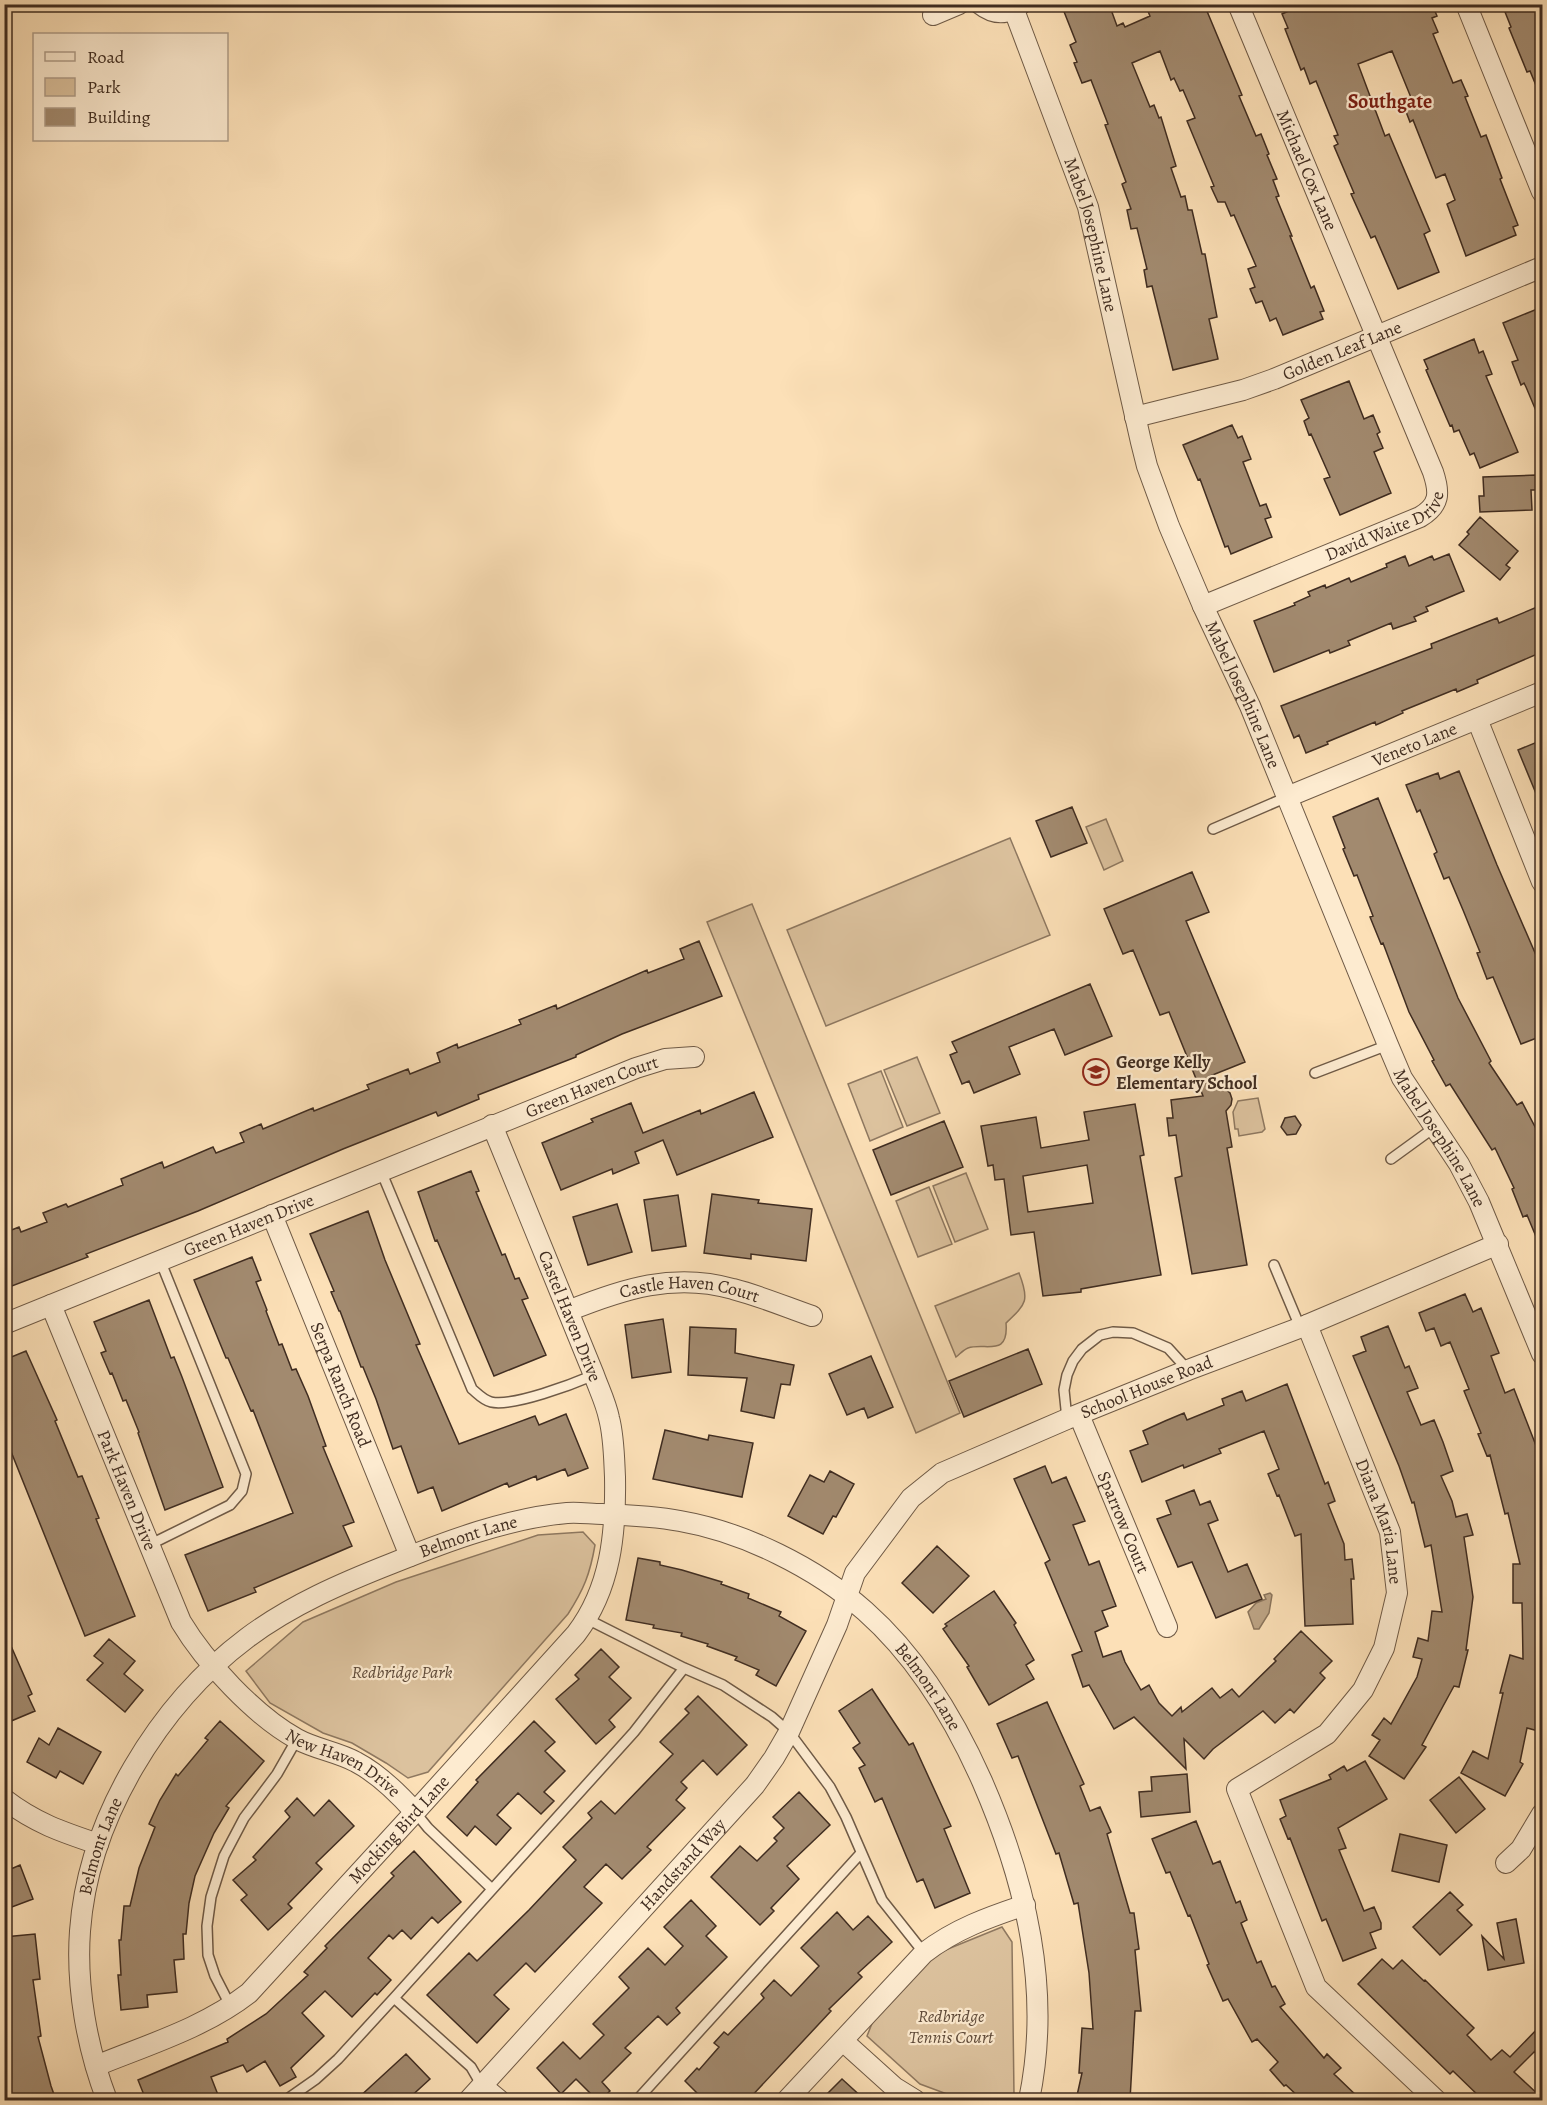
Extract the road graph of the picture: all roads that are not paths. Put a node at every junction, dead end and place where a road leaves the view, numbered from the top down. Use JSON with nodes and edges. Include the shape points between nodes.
{"nodes":[{"id":1,"x":959,"y":4,"type":"edge"},
{"id":2,"x":980,"y":4,"type":"edge"},
{"id":3,"x":1238,"y":4,"type":"edge"},
{"id":4,"x":1466,"y":4,"type":"edge"},
{"id":5,"x":1018,"y":7,"type":"edge"},
{"id":6,"x":933,"y":15,"type":"dead end"},
{"id":7,"x":1542,"y":192,"type":"edge"},
{"id":8,"x":1542,"y":267,"type":"edge"},
{"id":9,"x":1377,"y":336,"type":"junction"},
{"id":10,"x":1135,"y":417,"type":"junction"},
{"id":11,"x":1203,"y":606,"type":"junction"},
{"id":12,"x":1542,"y":692,"type":"edge"},
{"id":13,"x":1477,"y":719,"type":"junction"},
{"id":14,"x":1287,"y":796,"type":"junction"},
{"id":15,"x":1213,"y":829,"type":"dead end"},
{"id":16,"x":1542,"y":882,"type":"edge"},
{"id":17,"x":1388,"y":1045,"type":"junction"},
{"id":18,"x":694,"y":1057,"type":"dead end"},
{"id":19,"x":1315,"y":1073,"type":"dead end"},
{"id":20,"x":492,"y":1125,"type":"junction"},
{"id":21,"x":1435,"y":1127,"type":"junction"},
{"id":22,"x":1391,"y":1159,"type":"dead end"},
{"id":23,"x":381,"y":1171,"type":"junction"},
{"id":24,"x":272,"y":1215,"type":"junction"},
{"id":25,"x":1498,"y":1244,"type":"junction"},
{"id":26,"x":160,"y":1260,"type":"junction"},
{"id":27,"x":1274,"y":1265,"type":"dead end"},
{"id":28,"x":51,"y":1305,"type":"junction"},
{"id":29,"x":568,"y":1311,"type":"junction"},
{"id":30,"x":812,"y":1316,"type":"dead end"},
{"id":31,"x":4,"y":1324,"type":"edge"},
{"id":32,"x":1304,"y":1326,"type":"junction"},
{"id":33,"x":1542,"y":1354,"type":"edge"},
{"id":34,"x":1188,"y":1370,"type":"junction"},
{"id":35,"x":594,"y":1375,"type":"junction"},
{"id":36,"x":1073,"y":1417,"type":"junction"},
{"id":37,"x":616,"y":1515,"type":"junction"},
{"id":38,"x":149,"y":1545,"type":"junction"},
{"id":39,"x":410,"y":1556,"type":"junction"},
{"id":40,"x":846,"y":1596,"type":"junction"},
{"id":41,"x":587,"y":1619,"type":"junction"},
{"id":42,"x":1167,"y":1627,"type":"dead end"},
{"id":43,"x":215,"y":1666,"type":"junction"},
{"id":44,"x":684,"y":1668,"type":"junction"},
{"id":45,"x":789,"y":1732,"type":"junction"},
{"id":46,"x":297,"y":1739,"type":"junction"},
{"id":47,"x":4,"y":1799,"type":"edge"},
{"id":48,"x":415,"y":1812,"type":"junction"},
{"id":49,"x":1542,"y":1814,"type":"edge"},
{"id":50,"x":98,"y":1844,"type":"junction"},
{"id":51,"x":861,"y":1853,"type":"junction"},
{"id":52,"x":1506,"y":1863,"type":"dead end"},
{"id":53,"x":492,"y":1888,"type":"junction"},
{"id":54,"x":1025,"y":1905,"type":"junction"},
{"id":55,"x":924,"y":1953,"type":"junction"},
{"id":56,"x":394,"y":1998,"type":"junction"},
{"id":57,"x":231,"y":2007,"type":"junction"},
{"id":58,"x":843,"y":2041,"type":"junction"},
{"id":59,"x":96,"y":2066,"type":"junction"},
{"id":60,"x":482,"y":2086,"type":"junction"},
{"id":61,"x":107,"y":2100,"type":"edge"},
{"id":62,"x":286,"y":2100,"type":"edge"},
{"id":63,"x":469,"y":2100,"type":"edge"},
{"id":64,"x":499,"y":2100,"type":"edge"},
{"id":65,"x":637,"y":2100,"type":"edge"},
{"id":66,"x":787,"y":2100,"type":"edge"},
{"id":67,"x":915,"y":2100,"type":"edge"},
{"id":68,"x":1029,"y":2100,"type":"edge"},
{"id":69,"x":1436,"y":2100,"type":"edge"}],
"edges":[{"from":1,"to":6,"type":"street"},
{"from":2,"to":5,"type":"street","via":[[997,13]]},
{"from":3,"to":9,"type":"street","name":"Michael Cox Lane"},
{"from":4,"to":7,"type":"street"},
{"from":5,"to":10,"type":"street","name":"Mabel Josephine Lane","via":[[1088,207]]},
{"from":8,"to":9,"type":"street","name":"Golden Leaf Lane"},
{"from":9,"to":10,"type":"street","name":"Golden Leaf Lane","via":[[1243,390]]},
{"from":9,"to":11,"type":"street","name":"David Waite Drive","via":[[1438,486],[1434,506],[1420,517]]},
{"from":10,"to":11,"type":"street","name":"Mabel Josephine Lane","via":[[1155,490]]},
{"from":11,"to":14,"type":"street","name":"Mabel Josephine Lane"},
{"from":12,"to":13,"type":"street","name":"Veneto Lane"},
{"from":13,"to":14,"type":"street","name":"Veneto Lane"},
{"from":13,"to":16,"type":"street"},
{"from":14,"to":15,"type":"lane"},
{"from":14,"to":17,"type":"street","name":"Mabel Josephine Lane"},
{"from":17,"to":19,"type":"lane"},
{"from":17,"to":21,"type":"street","name":"Mabel Josephine Lane","via":[[1402,1078]]},
{"from":18,"to":20,"type":"street","name":"Green Haven Court","via":[[665,1059],[636,1068]]},
{"from":20,"to":23,"type":"street","name":"Green Haven Drive"},
{"from":20,"to":29,"type":"street","name":"Castel Haven Drive"},
{"from":21,"to":22,"type":"lane"},
{"from":21,"to":25,"type":"street","name":"Mabel Josephine Lane","via":[[1464,1174]]},
{"from":23,"to":24,"type":"street","name":"Green Haven Drive"},
{"from":23,"to":35,"type":"lane","via":[[472,1389],[488,1401],[505,1403]]},
{"from":24,"to":26,"type":"street","name":"Green Haven Drive"},
{"from":24,"to":39,"type":"street","name":"Serpa Ranch Road"},
{"from":25,"to":32,"type":"street","name":"School House Road"},
{"from":25,"to":33,"type":"street","name":"Mabel Josephine Lane"},
{"from":26,"to":28,"type":"street","name":"Green Haven Drive"},
{"from":26,"to":38,"type":"lane","via":[[246,1474],[243,1491],[230,1505]]},
{"from":27,"to":32,"type":"lane"},
{"from":28,"to":31,"type":"street","name":"Green Haven Drive"},
{"from":28,"to":38,"type":"street","name":"Park Haven Drive"},
{"from":29,"to":30,"type":"street","name":"Castle Haven Court","via":[[634,1287],[694,1282],[732,1288]]},
{"from":29,"to":35,"type":"street","name":"Castel Haven Drive"},
{"from":32,"to":34,"type":"street","name":"School House Road"},
{"from":32,"to":69,"type":"street","name":"Diana Maria Lane","via":[[1390,1532],[1397,1593],[1384,1648],[1363,1690],[1327,1734],[1237,1789],[1316,1987]]},
{"from":34,"to":36,"type":"street","name":"School House Road"},
{"from":34,"to":36,"type":"lane","via":[[1168,1348],[1133,1333],[1100,1335],[1082,1349],[1067,1375],[1064,1390]]},
{"from":35,"to":37,"type":"street","name":"Castel Haven Drive","via":[[613,1435]]},
{"from":36,"to":40,"type":"street","name":"School House Road","via":[[942,1473],[911,1498],[855,1573]]},
{"from":36,"to":42,"type":"street","name":"Sparrow Court"},
{"from":37,"to":39,"type":"street","name":"Belmont Lane","via":[[568,1513],[513,1523]]},
{"from":37,"to":40,"type":"street","name":"Belmont Lane","via":[[683,1521],[723,1532],[791,1561]]},
{"from":37,"to":41,"type":"street","name":"Mocking Bird Lane","via":[[609,1565]]},
{"from":38,"to":43,"type":"street","name":"Park Haven Drive","via":[[181,1622]]},
{"from":39,"to":43,"type":"street","name":"Belmont Lane","via":[[307,1602],[248,1638]]},
{"from":40,"to":45,"type":"street","name":"Handstand Way"},
{"from":40,"to":54,"type":"street","name":"Belmont Lane","via":[[894,1641],[936,1693],[966,1745],[995,1811]]},
{"from":41,"to":44,"type":"lane"},
{"from":41,"to":48,"type":"street","name":"Mocking Bird Lane"},
{"from":43,"to":46,"type":"street","name":"New Haven Drive","via":[[252,1706]]},
{"from":43,"to":50,"type":"street","name":"Belmont Lane","via":[[172,1710],[137,1762]]},
{"from":44,"to":45,"type":"lane","via":[[745,1698]]},
{"from":44,"to":53,"type":"lane","via":[[634,1732]]},
{"from":45,"to":51,"type":"lane","via":[[830,1787]]},
{"from":45,"to":60,"type":"street","name":"Handstand Way","via":[[755,1785]]},
{"from":46,"to":48,"type":"street","name":"New Haven Drive","via":[[355,1761],[399,1794]]},
{"from":46,"to":57,"type":"lane","via":[[244,1818],[224,1856],[211,1897],[208,1955]]},
{"from":47,"to":50,"type":"street","via":[[53,1829]]},
{"from":48,"to":53,"type":"lane","name":"New Haven Drive"},
{"from":48,"to":57,"type":"street","name":"Mocking Bird Lane","via":[[249,1993]]},
{"from":49,"to":52,"type":"street","via":[[1521,1849]]},
{"from":50,"to":59,"type":"street","name":"Belmont Lane","via":[[80,1927],[79,1961]]},
{"from":51,"to":55,"type":"lane","via":[[882,1900]]},
{"from":51,"to":65,"type":"lane"},
{"from":53,"to":56,"type":"lane"},
{"from":54,"to":55,"type":"street","via":[[968,1925]]},
{"from":54,"to":68,"type":"street","name":"Belmont Lane","via":[[1033,1944],[1039,2017]]},
{"from":55,"to":58,"type":"street"},
{"from":56,"to":60,"type":"lane","via":[[471,2067]]},
{"from":56,"to":62,"type":"lane","via":[[338,2059]]},
{"from":57,"to":59,"type":"street","name":"Mocking Bird Lane"},
{"from":58,"to":66,"type":"street"},
{"from":58,"to":67,"type":"street","via":[[887,2081]]},
{"from":59,"to":61,"type":"street","name":"Belmont Lane"},
{"from":60,"to":63,"type":"street","name":"Handstand Way"},
{"from":60,"to":64,"type":"street"}]}
